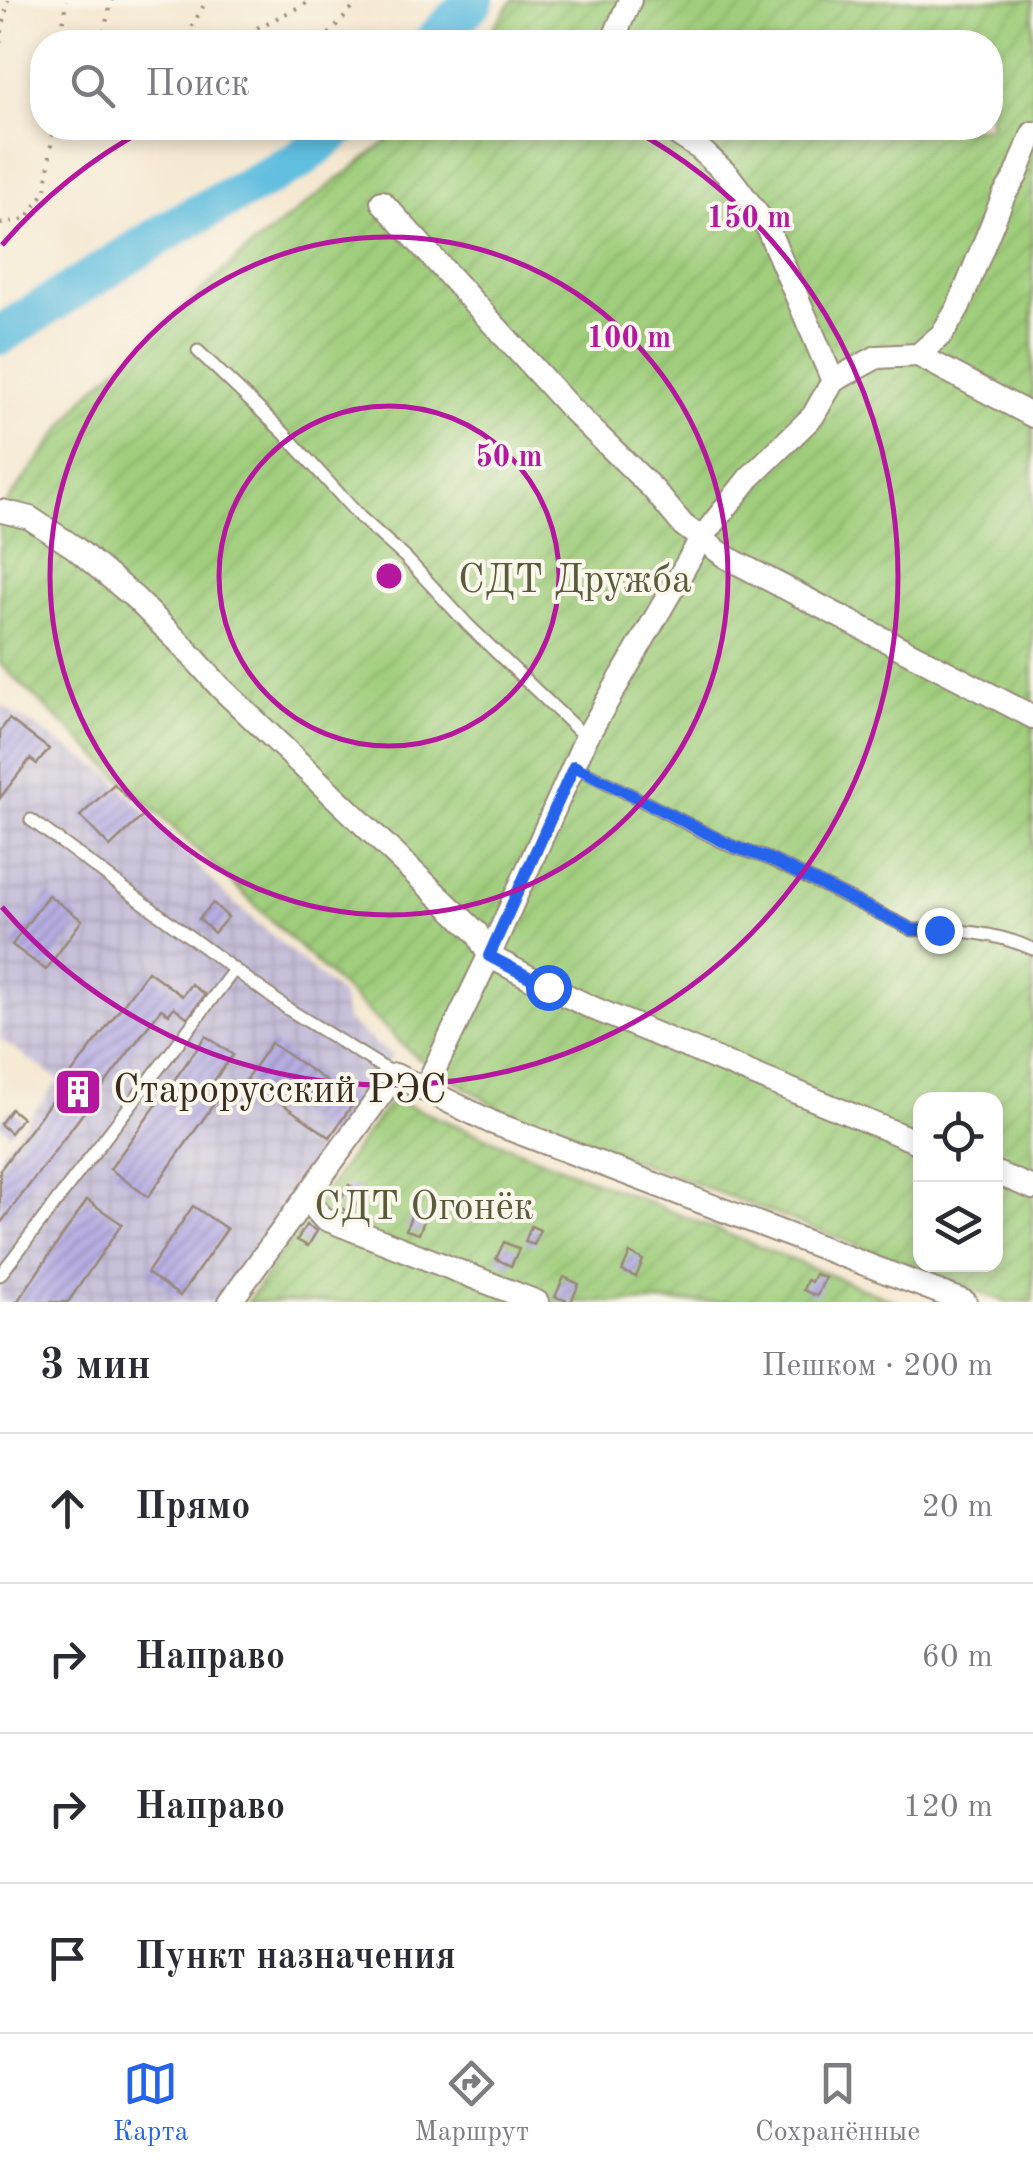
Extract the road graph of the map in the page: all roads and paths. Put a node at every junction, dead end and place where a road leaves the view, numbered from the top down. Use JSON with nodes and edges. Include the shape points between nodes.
{"nodes":[{"id":1,"x":8,"y":0,"type":"edge"},
{"id":2,"x":66,"y":0,"type":"edge"},
{"id":3,"x":112,"y":0,"type":"edge"},
{"id":4,"x":207,"y":0,"type":"edge"},
{"id":5,"x":308,"y":0,"type":"edge"},
{"id":6,"x":360,"y":0,"type":"edge"},
{"id":7,"x":630,"y":0,"type":"edge"},
{"id":8,"x":63,"y":30,"type":"edge"},
{"id":9,"x":104,"y":30,"type":"edge"},
{"id":10,"x":190,"y":30,"type":"edge"},
{"id":11,"x":254,"y":30,"type":"edge"},
{"id":12,"x":333,"y":30,"type":"edge"},
{"id":13,"x":617,"y":30,"type":"edge"},
{"id":14,"x":0,"y":43,"type":"edge"},
{"id":15,"x":1033,"y":133,"type":"edge"},
{"id":16,"x":52,"y":140,"type":"edge"},
{"id":17,"x":685,"y":140,"type":"edge"},
{"id":18,"x":1025,"y":178,"type":"edge"},
{"id":19,"x":382,"y":202,"type":"dead end"},
{"id":20,"x":0,"y":224,"type":"edge"},
{"id":21,"x":198,"y":351,"type":"dead end"},
{"id":22,"x":918,"y":355,"type":"junction"},
{"id":23,"x":833,"y":381,"type":"junction"},
{"id":24,"x":1033,"y":416,"type":"edge"},
{"id":25,"x":2,"y":511,"type":"dead end"},
{"id":26,"x":700,"y":539,"type":"junction"},
{"id":27,"x":1033,"y":717,"type":"edge"},
{"id":28,"x":586,"y":738,"type":"junction"},
{"id":29,"x":574,"y":766,"type":"junction"},
{"id":30,"x":31,"y":820,"type":"dead end"},
{"id":31,"x":1033,"y":949,"type":"edge"},
{"id":32,"x":489,"y":956,"type":"junction"},
{"id":33,"x":234,"y":970,"type":"junction"},
{"id":34,"x":394,"y":1076,"type":"junction"},
{"id":35,"x":425,"y":1089,"type":"junction"},
{"id":36,"x":913,"y":1140,"type":"edge"},
{"id":37,"x":1003,"y":1176,"type":"edge"},
{"id":38,"x":1033,"y":1188,"type":"edge"},
{"id":39,"x":306,"y":1198,"type":"junction"},
{"id":40,"x":0,"y":1276,"type":"edge"},
{"id":41,"x":230,"y":1302,"type":"edge"},
{"id":42,"x":537,"y":1302,"type":"edge"},
{"id":43,"x":965,"y":1302,"type":"edge"}],
"edges":[{"from":1,"to":14,"type":"path"},
{"from":2,"to":8,"type":"path"},
{"from":3,"to":9,"type":"path"},
{"from":4,"to":10,"type":"path"},
{"from":5,"to":11,"type":"path"},
{"from":6,"to":12,"type":"path"},
{"from":7,"to":13,"type":"street"},
{"from":15,"to":18,"type":"street"},
{"from":16,"to":20,"type":"path","via":[[46,190],[26,219]]},
{"from":17,"to":23,"type":"street","via":[[729,176],[767,228]]},
{"from":18,"to":22,"type":"street","via":[[1004,195],[958,308]]},
{"from":19,"to":26,"type":"street"},
{"from":21,"to":28,"type":"lane"},
{"from":22,"to":23,"type":"street","via":[[877,357]]},
{"from":22,"to":24,"type":"street"},
{"from":23,"to":26,"type":"street","via":[[814,416],[749,478]]},
{"from":25,"to":32,"type":"street","via":[[30,518],[135,598],[477,933]]},
{"from":26,"to":27,"type":"street"},
{"from":26,"to":28,"type":"street"},
{"from":28,"to":29,"type":"street"},
{"from":29,"to":31,"type":"lane","via":[[913,930],[1006,937]]},
{"from":29,"to":32,"type":"street"},
{"from":30,"to":33,"type":"lane"},
{"from":32,"to":35,"type":"street"},
{"from":32,"to":36,"type":"street","via":[[595,1009]]},
{"from":33,"to":34,"type":"lane"},
{"from":33,"to":40,"type":"lane"},
{"from":34,"to":35,"type":"street"},
{"from":34,"to":39,"type":"street"},
{"from":35,"to":43,"type":"street","via":[[492,1122]]},
{"from":37,"to":38,"type":"street"},
{"from":39,"to":41,"type":"street"},
{"from":39,"to":42,"type":"street","via":[[322,1218]]}]}
